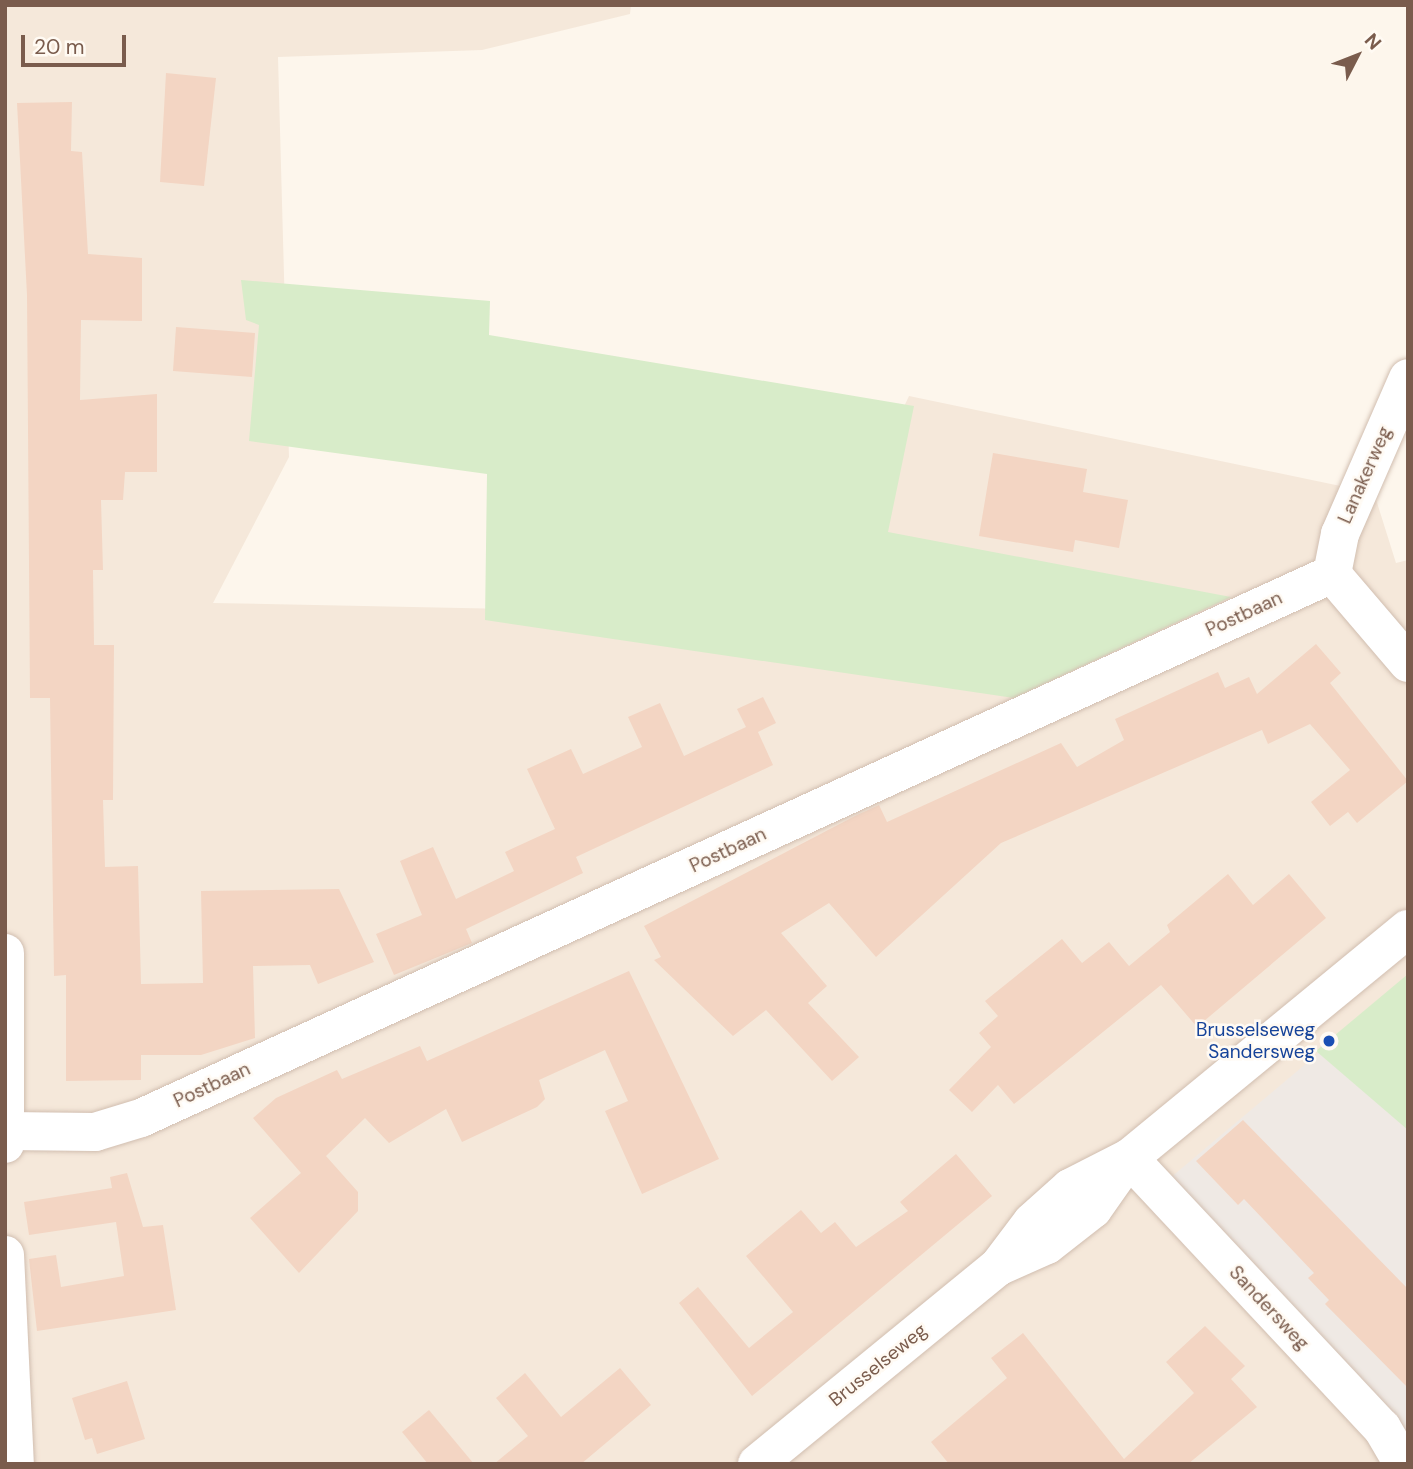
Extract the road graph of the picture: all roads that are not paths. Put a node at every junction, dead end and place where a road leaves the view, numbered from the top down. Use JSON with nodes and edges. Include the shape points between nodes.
{"nodes":[{"id":1,"x":1408,"y":378,"type":"edge"},
{"id":2,"x":1332,"y":574,"type":"junction"},
{"id":3,"x":1408,"y":663,"type":"edge"},
{"id":4,"x":1408,"y":929,"type":"edge"},
{"id":5,"x":5,"y":953,"type":"edge"},
{"id":6,"x":6,"y":1137,"type":"edge"},
{"id":7,"x":1129,"y":1158,"type":"junction"},
{"id":8,"x":5,"y":1255,"type":"edge"},
{"id":9,"x":15,"y":1464,"type":"edge"},
{"id":10,"x":757,"y":1464,"type":"edge"},
{"id":11,"x":1403,"y":1464,"type":"edge"}],
"edges":[{"from":1,"to":2,"type":"street","name":"Lanakerweg","via":[[1340,534]]},
{"from":2,"to":3,"type":"street"},
{"from":2,"to":6,"type":"street","name":"Postbaan","via":[[141,1118],[95,1132]]},
{"from":4,"to":7,"type":"street","name":"Brusselseweg"},
{"from":5,"to":6,"type":"street"},
{"from":7,"to":10,"type":"street","name":"Brusselseweg","via":[[1070,1188],[1031,1222],[998,1267]]},
{"from":7,"to":11,"type":"street","name":"Sandersweg","via":[[1382,1428]]},
{"from":8,"to":9,"type":"street"}]}
